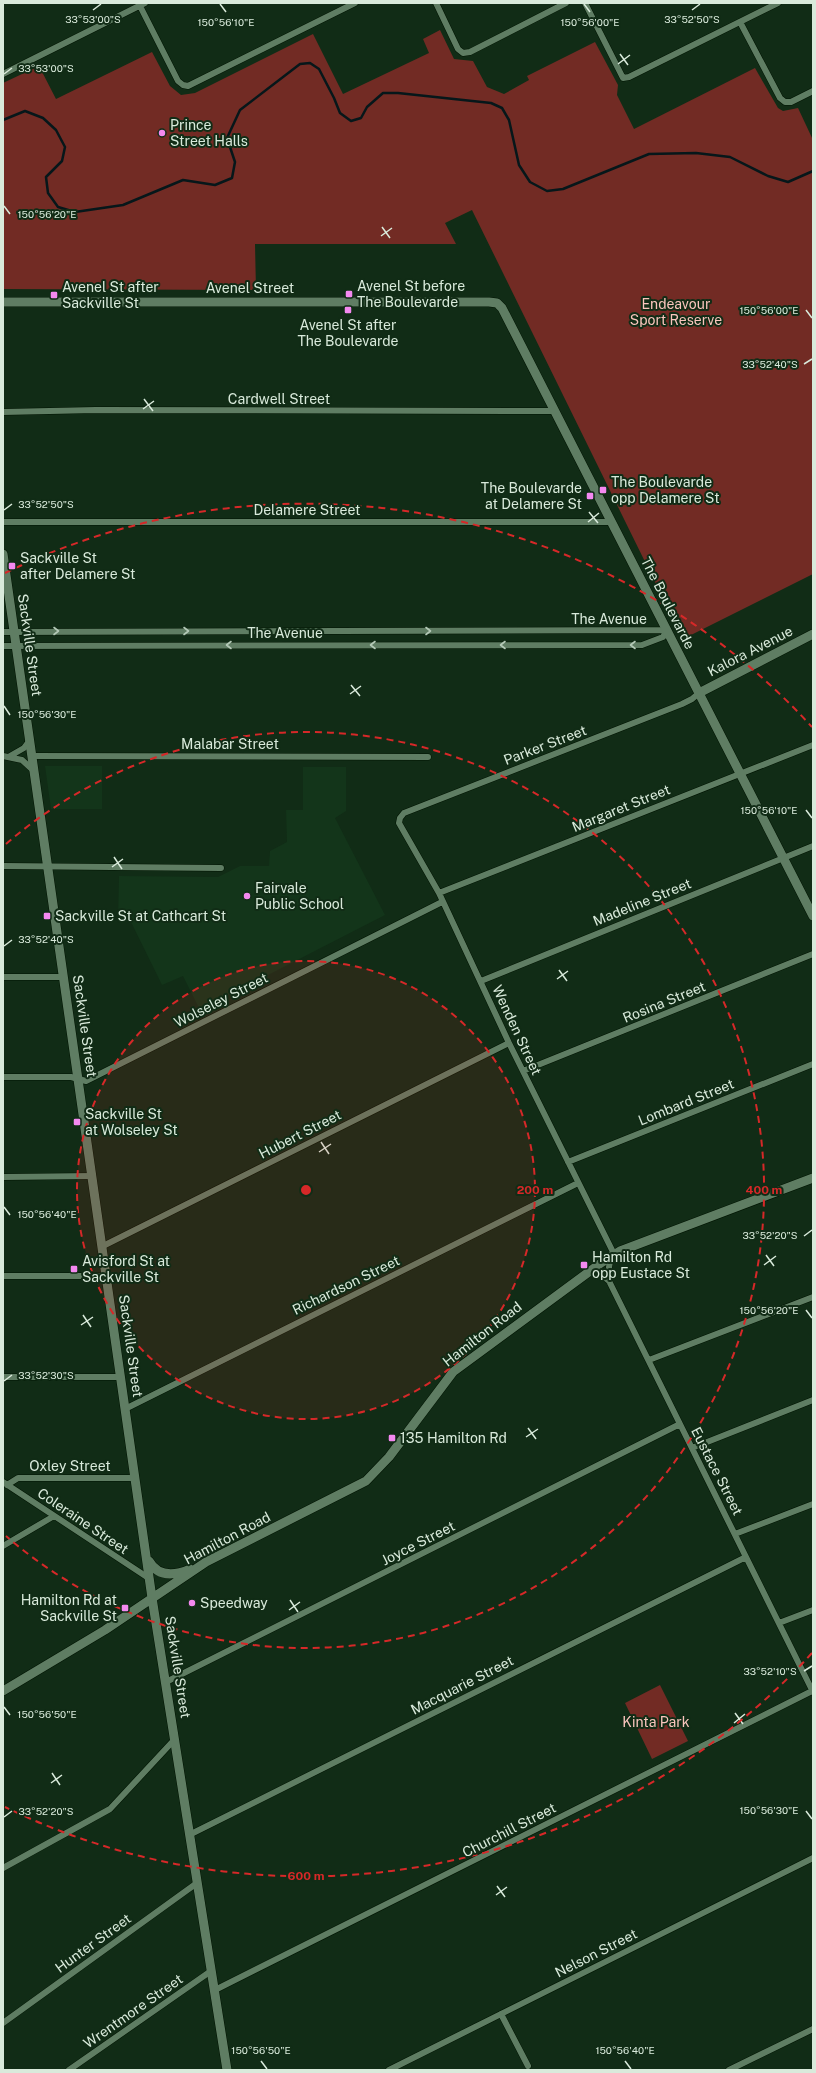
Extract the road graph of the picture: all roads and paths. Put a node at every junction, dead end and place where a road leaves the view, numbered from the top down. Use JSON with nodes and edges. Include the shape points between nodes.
{"nodes":[{"id":1,"x":355,"y":3,"type":"edge"},
{"id":2,"x":436,"y":3,"type":"edge"},
{"id":3,"x":566,"y":3,"type":"edge"},
{"id":4,"x":585,"y":3,"type":"edge"},
{"id":5,"x":778,"y":3,"type":"edge"},
{"id":6,"x":142,"y":4,"type":"edge"},
{"id":7,"x":740,"y":22,"type":"junction"},
{"id":8,"x":3,"y":74,"type":"edge"},
{"id":9,"x":813,"y":91,"type":"edge"},
{"id":10,"x":3,"y":302,"type":"edge"},
{"id":11,"x":497,"y":303,"type":"joint"},
{"id":12,"x":554,"y":411,"type":"junction"},
{"id":13,"x":3,"y":412,"type":"edge"},
{"id":14,"x":3,"y":522,"type":"edge"},
{"id":15,"x":611,"y":522,"type":"junction"},
{"id":16,"x":3,"y":554,"type":"edge"},
{"id":17,"x":667,"y":630,"type":"junction"},
{"id":18,"x":3,"y":632,"type":"edge"},
{"id":19,"x":14,"y":632,"type":"junction"},
{"id":20,"x":813,"y":634,"type":"edge"},
{"id":21,"x":3,"y":646,"type":"edge"},
{"id":22,"x":16,"y":646,"type":"junction"},
{"id":23,"x":699,"y":693,"type":"junction"},
{"id":24,"x":30,"y":740,"type":"junction"},
{"id":25,"x":813,"y":745,"type":"edge"},
{"id":26,"x":6,"y":756,"type":"edge"},
{"id":27,"x":32,"y":756,"type":"junction"},
{"id":28,"x":428,"y":756,"type":"dead end"},
{"id":29,"x":34,"y":772,"type":"junction"},
{"id":30,"x":740,"y":773,"type":"junction"},
{"id":31,"x":400,"y":818,"type":"joint"},
{"id":32,"x":813,"y":846,"type":"edge"},
{"id":33,"x":782,"y":858,"type":"junction"},
{"id":34,"x":3,"y":866,"type":"edge"},
{"id":35,"x":48,"y":866,"type":"junction"},
{"id":36,"x":220,"y":868,"type":"dead end"},
{"id":37,"x":439,"y":894,"type":"junction"},
{"id":38,"x":442,"y":902,"type":"junction"},
{"id":39,"x":813,"y":916,"type":"edge"},
{"id":40,"x":813,"y":954,"type":"edge"},
{"id":41,"x":3,"y":976,"type":"edge"},
{"id":42,"x":64,"y":977,"type":"junction"},
{"id":43,"x":481,"y":981,"type":"junction"},
{"id":44,"x":509,"y":1043,"type":"junction"},
{"id":45,"x":813,"y":1064,"type":"edge"},
{"id":46,"x":523,"y":1071,"type":"junction"},
{"id":47,"x":3,"y":1077,"type":"edge"},
{"id":48,"x":79,"y":1080,"type":"junction"},
{"id":49,"x":568,"y":1162,"type":"junction"},
{"id":50,"x":93,"y":1176,"type":"junction"},
{"id":51,"x":3,"y":1177,"type":"edge"},
{"id":52,"x":813,"y":1178,"type":"edge"},
{"id":53,"x":578,"y":1183,"type":"junction"},
{"id":54,"x":103,"y":1246,"type":"junction"},
{"id":55,"x":613,"y":1255,"type":"junction"},
{"id":56,"x":589,"y":1271,"type":"junction"},
{"id":57,"x":3,"y":1276,"type":"edge"},
{"id":58,"x":107,"y":1276,"type":"junction"},
{"id":59,"x":610,"y":1281,"type":"junction"},
{"id":60,"x":813,"y":1297,"type":"edge"},
{"id":61,"x":649,"y":1360,"type":"junction"},
{"id":62,"x":3,"y":1377,"type":"edge"},
{"id":63,"x":121,"y":1378,"type":"junction"},
{"id":64,"x":813,"y":1400,"type":"edge"},
{"id":65,"x":125,"y":1409,"type":"junction"},
{"id":66,"x":680,"y":1424,"type":"junction"},
{"id":67,"x":692,"y":1448,"type":"junction"},
{"id":68,"x":135,"y":1478,"type":"junction"},
{"id":69,"x":5,"y":1483,"type":"edge"},
{"id":70,"x":813,"y":1504,"type":"edge"},
{"id":71,"x":54,"y":1516,"type":"junction"},
{"id":72,"x":735,"y":1534,"type":"junction"},
{"id":73,"x":3,"y":1546,"type":"edge"},
{"id":74,"x":746,"y":1557,"type":"junction"},
{"id":75,"x":147,"y":1559,"type":"junction"},
{"id":76,"x":206,"y":1562,"type":"junction"},
{"id":77,"x":150,"y":1579,"type":"junction"},
{"id":78,"x":152,"y":1598,"type":"junction"},
{"id":79,"x":813,"y":1610,"type":"edge"},
{"id":80,"x":779,"y":1622,"type":"junction"},
{"id":81,"x":166,"y":1682,"type":"junction"},
{"id":82,"x":3,"y":1691,"type":"edge"},
{"id":83,"x":813,"y":1691,"type":"edge"},
{"id":84,"x":175,"y":1740,"type":"junction"},
{"id":85,"x":189,"y":1836,"type":"junction"},
{"id":86,"x":813,"y":1858,"type":"edge"},
{"id":87,"x":3,"y":1868,"type":"edge"},
{"id":88,"x":197,"y":1883,"type":"junction"},
{"id":89,"x":211,"y":1971,"type":"junction"},
{"id":90,"x":216,"y":1990,"type":"junction"},
{"id":91,"x":501,"y":2014,"type":"junction"},
{"id":92,"x":3,"y":2023,"type":"edge"},
{"id":93,"x":813,"y":2029,"type":"edge"},
{"id":94,"x":528,"y":2066,"type":"dead end"},
{"id":95,"x":69,"y":2070,"type":"edge"},
{"id":96,"x":227,"y":2070,"type":"edge"},
{"id":97,"x":389,"y":2070,"type":"edge"},
{"id":98,"x":729,"y":2070,"type":"edge"}],
"edges":[{"from":1,"to":6,"type":"street","via":[[188,86],[178,81]]},
{"from":2,"to":3,"type":"street","via":[[462,53],[470,52]]},
{"from":4,"to":7,"type":"street","via":[[623,78]]},
{"from":5,"to":7,"type":"street"},
{"from":6,"to":8,"type":"street"},
{"from":7,"to":9,"type":"street","via":[[780,98],[785,102],[791,102]]},
{"from":10,"to":11,"type":"main road","name":"Avenel Street"},
{"from":11,"to":12,"type":"main road","name":"The Boulevarde","via":[[502,308]]},
{"from":12,"to":13,"type":"street","name":"Cardwell Street"},
{"from":12,"to":15,"type":"main road","name":"The Boulevarde"},
{"from":14,"to":15,"type":"street","name":"Delamere Street"},
{"from":15,"to":17,"type":"main road","name":"The Boulevarde"},
{"from":16,"to":19,"type":"main road","name":"Sackville Street"},
{"from":19,"to":17,"type":"street","name":"The Avenue","one_way":true},
{"from":17,"to":22,"type":"street","name":"The Avenue","one_way":true,"via":[[663,636],[642,645]]},
{"from":17,"to":23,"type":"main road","name":"The Boulevarde"},
{"from":18,"to":19,"type":"street","name":"The Avenue"},
{"from":19,"to":22,"type":"main road","name":"Sackville Street"},
{"from":20,"to":23,"type":"main road","name":"Kalora Avenue"},
{"from":21,"to":22,"type":"street","name":"The Avenue"},
{"from":22,"to":24,"type":"main road","name":"Sackville Street"},
{"from":23,"to":30,"type":"main road","name":"The Boulevarde"},
{"from":23,"to":31,"type":"street","name":"Parker Street","via":[[682,704],[404,814]]},
{"from":24,"to":26,"type":"street","via":[[24,748]]},
{"from":24,"to":27,"type":"main road","name":"Sackville Street"},
{"from":25,"to":30,"type":"street","name":"Margaret Street"},
{"from":26,"to":29,"type":"street","via":[[22,760]]},
{"from":27,"to":28,"type":"street","name":"Malabar Street"},
{"from":27,"to":29,"type":"main road","name":"Sackville Street"},
{"from":29,"to":35,"type":"main road","name":"Sackville Street"},
{"from":30,"to":33,"type":"main road","name":"The Boulevarde"},
{"from":30,"to":37,"type":"street","name":"Margaret Street"},
{"from":31,"to":37,"type":"street","name":"Wenden Street","via":[[399,823]]},
{"from":32,"to":33,"type":"street","name":"Madeline Street"},
{"from":33,"to":39,"type":"main road","name":"The Boulevarde"},
{"from":33,"to":43,"type":"street","name":"Madeline Street"},
{"from":34,"to":35,"type":"street"},
{"from":35,"to":36,"type":"street"},
{"from":35,"to":42,"type":"main road","name":"Sackville Street"},
{"from":37,"to":38,"type":"street","name":"Wenden Street"},
{"from":38,"to":43,"type":"street","name":"Wenden Street"},
{"from":38,"to":48,"type":"street","name":"Wolseley Street","via":[[86,1081]]},
{"from":40,"to":46,"type":"street","name":"Rosina Street"},
{"from":41,"to":42,"type":"street"},
{"from":42,"to":48,"type":"main road","name":"Sackville Street"},
{"from":43,"to":44,"type":"street","name":"Wenden Street"},
{"from":44,"to":46,"type":"street","name":"Wenden Street"},
{"from":44,"to":54,"type":"street","name":"Hubert Street"},
{"from":45,"to":49,"type":"street","name":"Lombard Street"},
{"from":46,"to":49,"type":"street","name":"Wenden Street"},
{"from":47,"to":48,"type":"street","name":"Wolseley Street","via":[[71,1077]]},
{"from":48,"to":50,"type":"main road","name":"Sackville Street"},
{"from":49,"to":53,"type":"street","name":"Wenden Street"},
{"from":50,"to":51,"type":"street"},
{"from":50,"to":54,"type":"main road","name":"Sackville Street"},
{"from":52,"to":55,"type":"main road","name":"Hamilton Road"},
{"from":53,"to":55,"type":"street","name":"Wenden Street"},
{"from":53,"to":65,"type":"street","name":"Richardson Street"},
{"from":54,"to":58,"type":"main road","name":"Sackville Street"},
{"from":55,"to":56,"type":"main road","name":"Hamilton Road"},
{"from":55,"to":59,"type":"street","via":[[608,1267]]},
{"from":56,"to":59,"type":"street","via":[[599,1273]]},
{"from":56,"to":76,"type":"main road","name":"Hamilton Road","via":[[453,1372],[389,1457],[366,1481]]},
{"from":57,"to":58,"type":"street"},
{"from":58,"to":63,"type":"main road","name":"Sackville Street"},
{"from":59,"to":61,"type":"street","name":"Eustace Street"},
{"from":60,"to":61,"type":"street"},
{"from":61,"to":66,"type":"street","name":"Eustace Street"},
{"from":62,"to":63,"type":"street"},
{"from":63,"to":65,"type":"main road","name":"Sackville Street"},
{"from":64,"to":67,"type":"street"},
{"from":65,"to":68,"type":"main road","name":"Sackville Street"},
{"from":66,"to":67,"type":"street","name":"Eustace Street"},
{"from":66,"to":81,"type":"street","name":"Joyce Street"},
{"from":67,"to":72,"type":"street","name":"Eustace Street"},
{"from":68,"to":69,"type":"street","name":"Oxley Street","via":[[18,1478]]},
{"from":68,"to":75,"type":"main road","name":"Sackville Street"},
{"from":69,"to":71,"type":"street","name":"Coleraine Street"},
{"from":70,"to":72,"type":"street"},
{"from":71,"to":73,"type":"street"},
{"from":71,"to":77,"type":"street","name":"Coleraine Street"},
{"from":72,"to":74,"type":"street","name":"Eustace Street"},
{"from":74,"to":80,"type":"street","name":"Eustace Street"},
{"from":74,"to":85,"type":"street","name":"Macquarie Street"},
{"from":75,"to":76,"type":"main road","via":[[155,1570],[166,1574],[187,1570]]},
{"from":75,"to":77,"type":"main road","name":"Sackville Street"},
{"from":76,"to":78,"type":"main road","name":"Hamilton Road"},
{"from":77,"to":78,"type":"main road","name":"Sackville Street"},
{"from":78,"to":81,"type":"main road","name":"Sackville Street"},
{"from":78,"to":82,"type":"main road","name":"Hamilton Road"},
{"from":79,"to":80,"type":"street"},
{"from":80,"to":83,"type":"street","name":"Eustace Street"},
{"from":81,"to":84,"type":"main road","name":"Sackville Street"},
{"from":83,"to":90,"type":"street","name":"Churchill Street"},
{"from":84,"to":85,"type":"main road","name":"Sackville Street"},
{"from":84,"to":87,"type":"street","via":[[110,1809]]},
{"from":85,"to":88,"type":"main road","name":"Sackville Street"},
{"from":86,"to":91,"type":"street","name":"Nelson Street"},
{"from":88,"to":89,"type":"main road","name":"Sackville Street"},
{"from":88,"to":92,"type":"street","name":"Hunter Street"},
{"from":89,"to":90,"type":"main road","name":"Sackville Street"},
{"from":89,"to":95,"type":"street","name":"Wrentmore Street"},
{"from":90,"to":96,"type":"main road","name":"Sackville Street"},
{"from":91,"to":94,"type":"street"},
{"from":91,"to":97,"type":"street","name":"Nelson Street"},
{"from":93,"to":98,"type":"street"}]}
